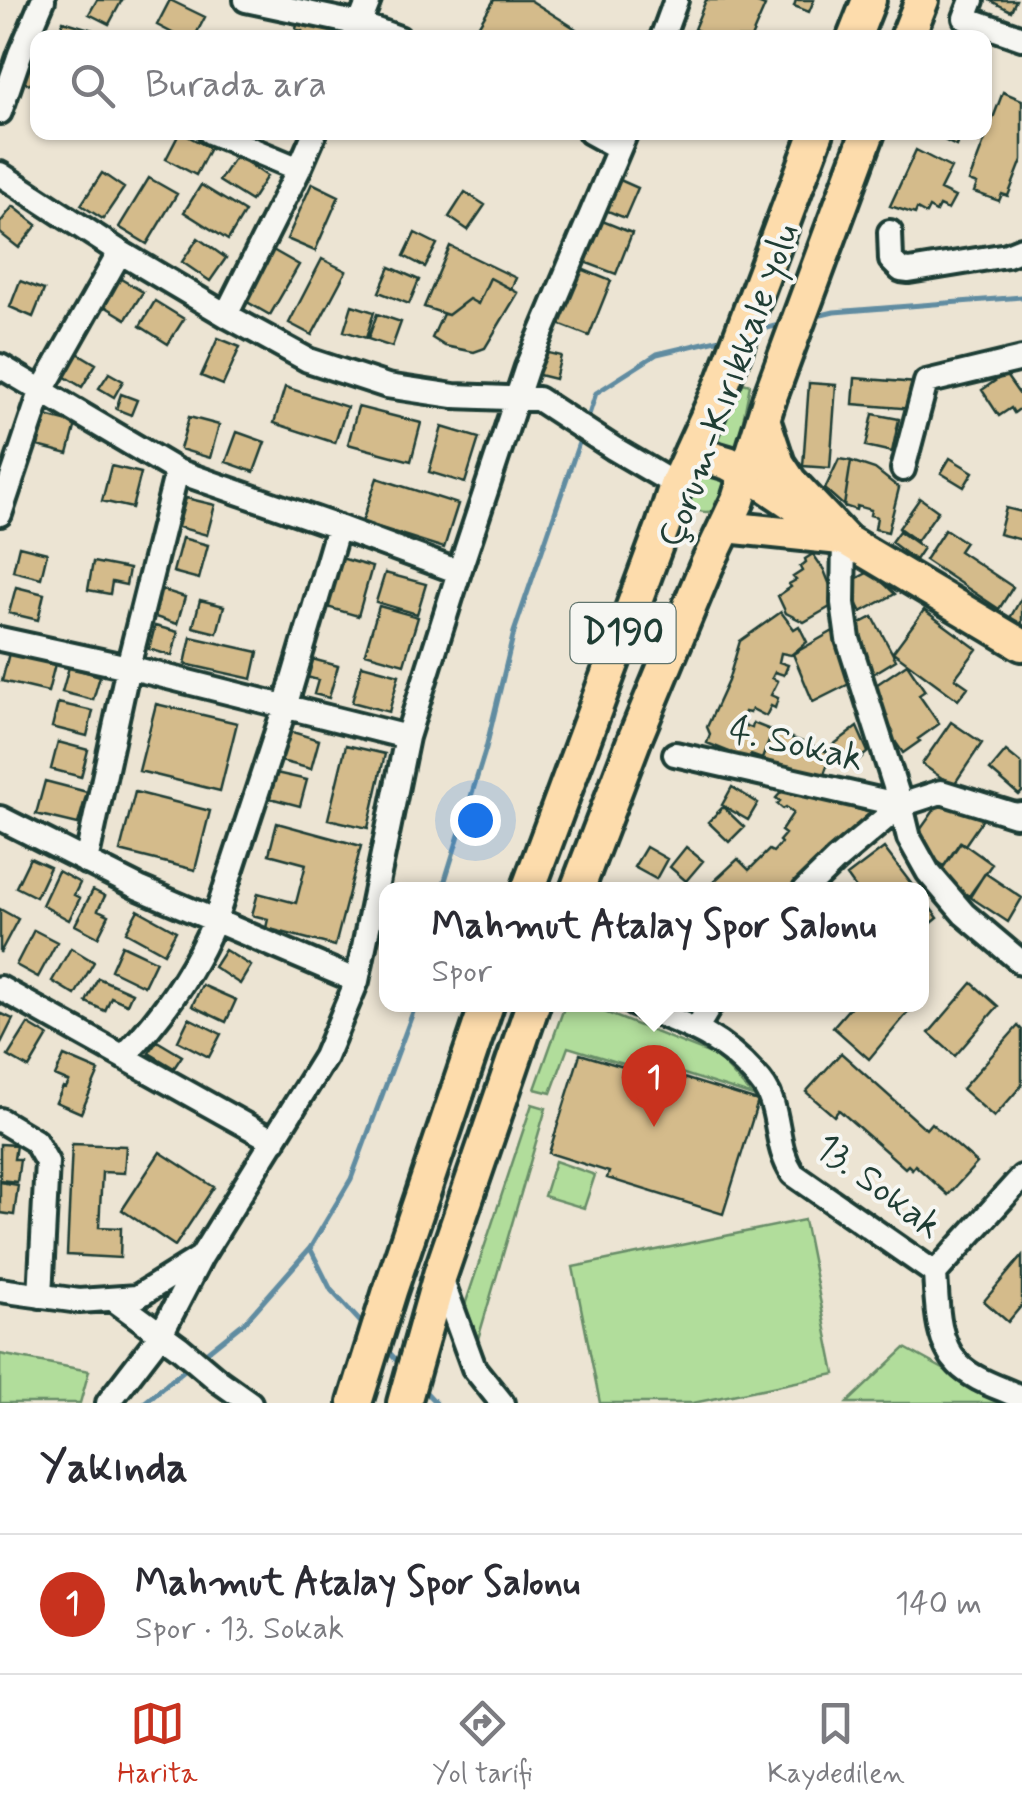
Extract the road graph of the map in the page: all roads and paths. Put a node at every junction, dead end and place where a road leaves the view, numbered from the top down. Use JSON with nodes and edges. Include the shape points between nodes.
{"nodes":[{"id":1,"x":43,"y":0,"type":"edge"},
{"id":2,"x":246,"y":0,"type":"edge"},
{"id":3,"x":369,"y":0,"type":"edge"},
{"id":4,"x":676,"y":0,"type":"edge"},
{"id":5,"x":869,"y":0,"type":"edge"},
{"id":6,"x":922,"y":0,"type":"edge"},
{"id":7,"x":972,"y":0,"type":"edge"},
{"id":8,"x":36,"y":30,"type":"edge"},
{"id":9,"x":353,"y":30,"type":"edge"},
{"id":10,"x":357,"y":30,"type":"edge"},
{"id":11,"x":665,"y":30,"type":"edge"},
{"id":12,"x":857,"y":30,"type":"edge"},
{"id":13,"x":909,"y":30,"type":"edge"},
{"id":14,"x":1022,"y":38,"type":"edge"},
{"id":15,"x":29,"y":58,"type":"edge"},
{"id":16,"x":0,"y":112,"type":"edge"},
{"id":17,"x":229,"y":140,"type":"edge"},
{"id":18,"x":312,"y":140,"type":"edge"},
{"id":19,"x":623,"y":140,"type":"edge"},
{"id":20,"x":814,"y":140,"type":"edge"},
{"id":21,"x":865,"y":140,"type":"edge"},
{"id":22,"x":299,"y":169,"type":"junction"},
{"id":23,"x":0,"y":174,"type":"edge"},
{"id":24,"x":890,"y":232,"type":"dead end"},
{"id":25,"x":1022,"y":249,"type":"edge"},
{"id":26,"x":120,"y":252,"type":"junction"},
{"id":27,"x":226,"y":315,"type":"junction"},
{"id":28,"x":1022,"y":359,"type":"edge"},
{"id":29,"x":0,"y":366,"type":"edge"},
{"id":30,"x":41,"y":392,"type":"junction"},
{"id":31,"x":528,"y":398,"type":"junction"},
{"id":32,"x":766,"y":408,"type":"junction"},
{"id":33,"x":691,"y":452,"type":"junction"},
{"id":34,"x":903,"y":469,"type":"dead end"},
{"id":35,"x":178,"y":471,"type":"junction"},
{"id":36,"x":746,"y":472,"type":"junction"},
{"id":37,"x":673,"y":494,"type":"junction"},
{"id":38,"x":0,"y":514,"type":"edge"},
{"id":39,"x":338,"y":526,"type":"junction"},
{"id":40,"x":726,"y":528,"type":"junction"},
{"id":41,"x":844,"y":539,"type":"junction"},
{"id":42,"x":459,"y":572,"type":"junction"},
{"id":43,"x":0,"y":639,"type":"edge"},
{"id":44,"x":1022,"y":645,"type":"edge"},
{"id":45,"x":128,"y":668,"type":"junction"},
{"id":46,"x":286,"y":707,"type":"junction"},
{"id":47,"x":407,"y":737,"type":"junction"},
{"id":48,"x":676,"y":754,"type":"dead end"},
{"id":49,"x":902,"y":805,"type":"junction"},
{"id":50,"x":1022,"y":814,"type":"edge"},
{"id":51,"x":0,"y":818,"type":"edge"},
{"id":52,"x":86,"y":862,"type":"junction"},
{"id":53,"x":531,"y":882,"type":"edge"},
{"id":54,"x":580,"y":882,"type":"edge"},
{"id":55,"x":813,"y":882,"type":"edge"},
{"id":56,"x":215,"y":920,"type":"junction"},
{"id":57,"x":1022,"y":964,"type":"edge"},
{"id":58,"x":357,"y":981,"type":"junction"},
{"id":59,"x":0,"y":988,"type":"edge"},
{"id":60,"x":483,"y":1012,"type":"edge"},
{"id":61,"x":530,"y":1012,"type":"edge"},
{"id":62,"x":654,"y":1012,"type":"edge"},
{"id":63,"x":706,"y":1012,"type":"edge"},
{"id":64,"x":696,"y":1029,"type":"junction"},
{"id":65,"x":124,"y":1056,"type":"junction"},
{"id":66,"x":0,"y":1120,"type":"edge"},
{"id":67,"x":274,"y":1141,"type":"junction"},
{"id":68,"x":1022,"y":1177,"type":"edge"},
{"id":69,"x":201,"y":1256,"type":"junction"},
{"id":70,"x":935,"y":1273,"type":"junction"},
{"id":71,"x":440,"y":1276,"type":"junction"},
{"id":72,"x":0,"y":1290,"type":"edge"},
{"id":73,"x":40,"y":1296,"type":"junction"},
{"id":74,"x":112,"y":1299,"type":"junction"},
{"id":75,"x":161,"y":1334,"type":"junction"},
{"id":76,"x":220,"y":1390,"type":"edge"},
{"id":77,"x":357,"y":1397,"type":"edge"},
{"id":78,"x":1022,"y":1398,"type":"edge"},
{"id":79,"x":108,"y":1403,"type":"edge"},
{"id":80,"x":250,"y":1403,"type":"edge"},
{"id":81,"x":404,"y":1403,"type":"edge"},
{"id":82,"x":502,"y":1403,"type":"edge"}],
"edges":[{"from":1,"to":8,"type":"street"},
{"from":2,"to":9,"type":"street"},
{"from":3,"to":10,"type":"street"},
{"from":4,"to":11,"type":"street"},
{"from":5,"to":12,"type":"highway"},
{"from":6,"to":13,"type":"highway"},
{"from":7,"to":14,"type":"street","via":[[965,18]]},
{"from":15,"to":16,"type":"street"},
{"from":17,"to":22,"type":"street"},
{"from":18,"to":22,"type":"street"},
{"from":19,"to":31,"type":"street","via":[[526,367]]},
{"from":20,"to":33,"type":"highway","name":"Çorum-Kırıkkale yolu","number":"D190"},
{"from":21,"to":32,"type":"highway","name":"Çorum-Kırıkkale yolu","number":"D190"},
{"from":22,"to":27,"type":"street"},
{"from":23,"to":26,"type":"street"},
{"from":24,"to":25,"type":"street","via":[[891,260],[900,270]]},
{"from":26,"to":27,"type":"street"},
{"from":26,"to":30,"type":"street"},
{"from":27,"to":31,"type":"street","via":[[308,360],[388,386]]},
{"from":28,"to":34,"type":"street","via":[[926,382]]},
{"from":29,"to":30,"type":"street"},
{"from":30,"to":35,"type":"street"},
{"from":30,"to":38,"type":"street"},
{"from":31,"to":37,"type":"street","via":[[614,448]]},
{"from":31,"to":42,"type":"street"},
{"from":32,"to":36,"type":"highway","name":"Çorum-Kırıkkale yolu","number":"D190"},
{"from":32,"to":41,"type":"highway","via":[[778,464]]},
{"from":33,"to":36,"type":"highway"},
{"from":33,"to":37,"type":"highway","name":"Çorum-Kırıkkale yolu","number":"D190"},
{"from":35,"to":39,"type":"street"},
{"from":35,"to":45,"type":"street"},
{"from":36,"to":40,"type":"highway","name":"Çorum-Kırıkkale yolu","number":"D190"},
{"from":36,"to":41,"type":"main road"},
{"from":37,"to":40,"type":"highway","via":[[688,519]]},
{"from":37,"to":53,"type":"highway","name":"Çorum-Kırıkkale yolu","number":"D190"},
{"from":39,"to":42,"type":"street"},
{"from":39,"to":46,"type":"street"},
{"from":40,"to":41,"type":"main road"},
{"from":40,"to":54,"type":"highway","name":"Çorum-Kırıkkale yolu","number":"D190"},
{"from":41,"to":44,"type":"main road"},
{"from":41,"to":49,"type":"street","via":[[844,620]]},
{"from":42,"to":47,"type":"street"},
{"from":43,"to":45,"type":"street"},
{"from":45,"to":46,"type":"street"},
{"from":45,"to":52,"type":"street"},
{"from":46,"to":47,"type":"street"},
{"from":46,"to":56,"type":"street"},
{"from":47,"to":58,"type":"street"},
{"from":48,"to":49,"type":"street","name":"4. Sokak"},
{"from":49,"to":50,"type":"street","via":[[941,792]]},
{"from":49,"to":55,"type":"street"},
{"from":49,"to":57,"type":"street","via":[[909,838],[928,872]]},
{"from":51,"to":52,"type":"street"},
{"from":52,"to":56,"type":"street"},
{"from":56,"to":58,"type":"street"},
{"from":56,"to":65,"type":"street","via":[[177,993]]},
{"from":58,"to":67,"type":"street","via":[[325,1056]]},
{"from":59,"to":65,"type":"street"},
{"from":60,"to":77,"type":"highway"},
{"from":61,"to":71,"type":"highway"},
{"from":62,"to":64,"type":"street","name":"13. Sokak"},
{"from":63,"to":64,"type":"street"},
{"from":64,"to":70,"type":"street","name":"13. Sokak","via":[[762,1083],[793,1174]]},
{"from":65,"to":67,"type":"street"},
{"from":66,"to":73,"type":"street","via":[[35,1141],[47,1162]]},
{"from":67,"to":69,"type":"street"},
{"from":68,"to":70,"type":"street"},
{"from":69,"to":74,"type":"street","via":[[137,1297]]},
{"from":69,"to":75,"type":"street"},
{"from":70,"to":78,"type":"street","name":"13. Sokak","via":[[938,1318],[960,1366]]},
{"from":71,"to":81,"type":"highway"},
{"from":71,"to":82,"type":"street","via":[[474,1368]]},
{"from":72,"to":73,"type":"street"},
{"from":73,"to":74,"type":"street"},
{"from":74,"to":75,"type":"street"},
{"from":75,"to":76,"type":"street"},
{"from":75,"to":79,"type":"street"},
{"from":76,"to":80,"type":"street"}]}
